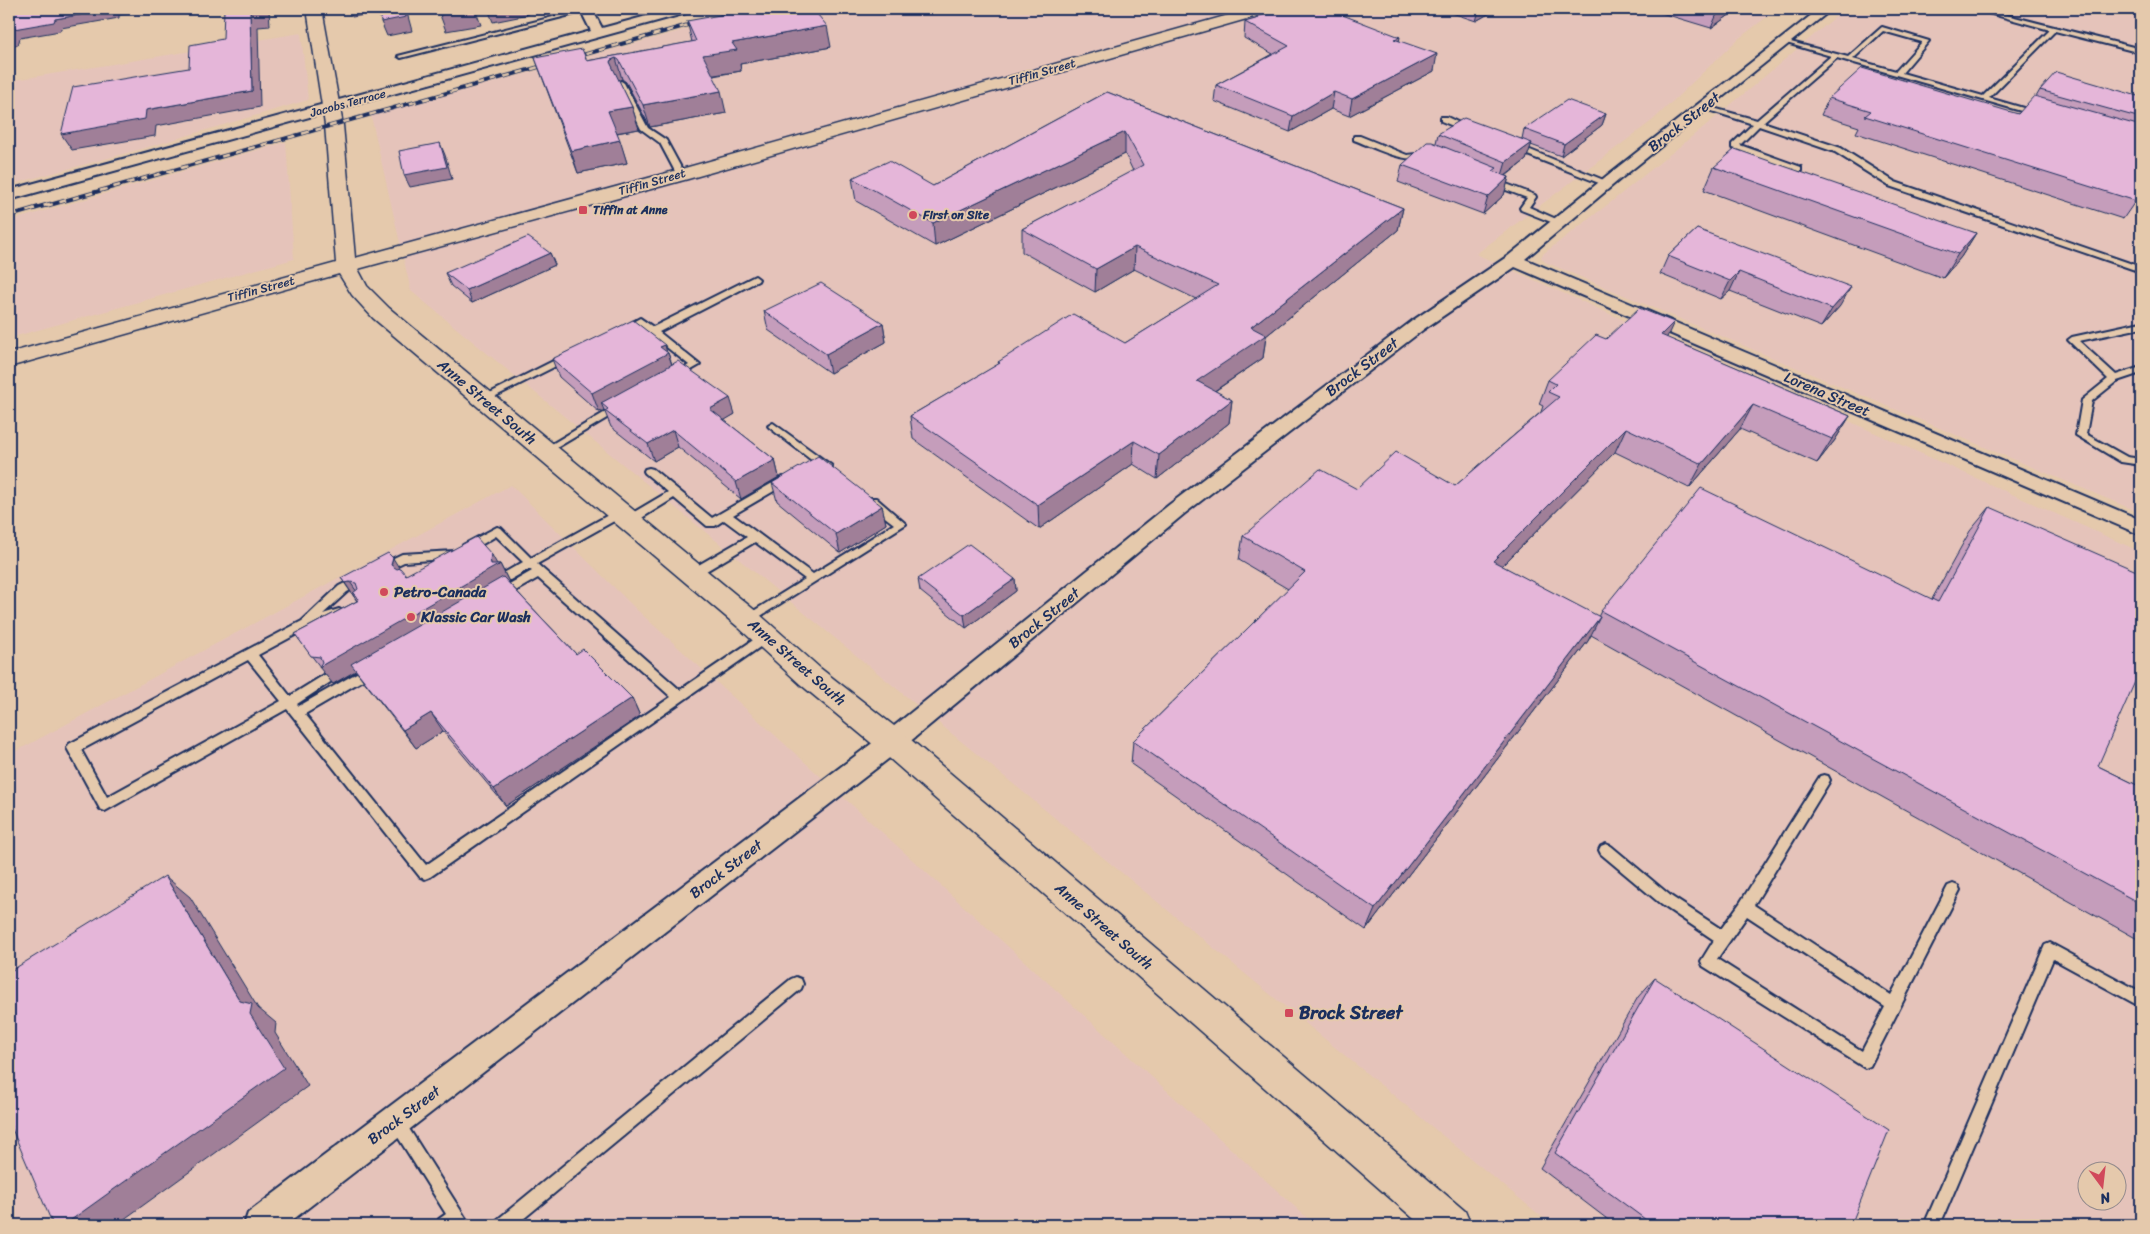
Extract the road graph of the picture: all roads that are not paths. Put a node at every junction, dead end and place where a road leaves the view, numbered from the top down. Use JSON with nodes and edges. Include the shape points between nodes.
{"nodes":[{"id":1,"x":314,"y":9,"type":"edge"},
{"id":2,"x":686,"y":9,"type":"edge"},
{"id":3,"x":1266,"y":9,"type":"edge"},
{"id":4,"x":1826,"y":9,"type":"edge"},
{"id":5,"x":1977,"y":9,"type":"edge"},
{"id":6,"x":587,"y":10,"type":"edge"},
{"id":7,"x":2054,"y":29,"type":"junction"},
{"id":8,"x":598,"y":33,"type":"junction"},
{"id":9,"x":1785,"y":41,"type":"junction"},
{"id":10,"x":2141,"y":51,"type":"edge"},
{"id":11,"x":401,"y":56,"type":"dead end"},
{"id":12,"x":1835,"y":56,"type":"junction"},
{"id":13,"x":1848,"y":60,"type":"junction"},
{"id":14,"x":1897,"y":74,"type":"junction"},
{"id":15,"x":622,"y":83,"type":"edge"},
{"id":16,"x":1984,"y":99,"type":"junction"},
{"id":17,"x":1702,"y":107,"type":"junction"},
{"id":18,"x":331,"y":108,"type":"junction"},
{"id":19,"x":2040,"y":114,"type":"edge"},
{"id":20,"x":1444,"y":120,"type":"dead end"},
{"id":21,"x":1758,"y":123,"type":"junction"},
{"id":22,"x":1478,"y":133,"type":"edge"},
{"id":23,"x":1357,"y":138,"type":"dead end"},
{"id":24,"x":1504,"y":143,"type":"edge"},
{"id":25,"x":1437,"y":159,"type":"edge"},
{"id":26,"x":1798,"y":169,"type":"edge"},
{"id":27,"x":681,"y":174,"type":"junction"},
{"id":28,"x":1489,"y":180,"type":"edge"},
{"id":29,"x":1607,"y":183,"type":"junction"},
{"id":30,"x":9,"y":195,"type":"edge"},
{"id":31,"x":1559,"y":222,"type":"junction"},
{"id":32,"x":1514,"y":260,"type":"junction"},
{"id":33,"x":346,"y":267,"type":"junction"},
{"id":34,"x":2141,"y":270,"type":"edge"},
{"id":35,"x":755,"y":278,"type":"dead end"},
{"id":36,"x":2141,"y":325,"type":"edge"},
{"id":37,"x":653,"y":331,"type":"junction"},
{"id":38,"x":614,"y":334,"type":"edge"},
{"id":39,"x":579,"y":351,"type":"edge"},
{"id":40,"x":9,"y":360,"type":"edge"},
{"id":41,"x":2141,"y":370,"type":"edge"},
{"id":42,"x":669,"y":379,"type":"edge"},
{"id":43,"x":2114,"y":379,"type":"junction"},
{"id":44,"x":483,"y":399,"type":"junction"},
{"id":45,"x":627,"y":403,"type":"edge"},
{"id":46,"x":773,"y":426,"type":"dead end"},
{"id":47,"x":545,"y":451,"type":"junction"},
{"id":48,"x":2141,"y":462,"type":"edge"},
{"id":49,"x":648,"y":471,"type":"dead end"},
{"id":50,"x":833,"y":472,"type":"edge"},
{"id":51,"x":793,"y":475,"type":"edge"},
{"id":52,"x":674,"y":493,"type":"junction"},
{"id":53,"x":863,"y":495,"type":"edge"},
{"id":54,"x":725,"y":515,"type":"junction"},
{"id":55,"x":624,"y":517,"type":"junction"},
{"id":56,"x":2141,"y":528,"type":"edge"},
{"id":57,"x":755,"y":537,"type":"junction"},
{"id":58,"x":454,"y":555,"type":"junction"},
{"id":59,"x":530,"y":563,"type":"junction"},
{"id":60,"x":431,"y":568,"type":"edge"},
{"id":61,"x":539,"y":572,"type":"junction"},
{"id":62,"x":692,"y":574,"type":"junction"},
{"id":63,"x":506,"y":577,"type":"edge"},
{"id":64,"x":812,"y":578,"type":"junction"},
{"id":65,"x":488,"y":602,"type":"edge"},
{"id":66,"x":353,"y":608,"type":"edge"},
{"id":67,"x":748,"y":620,"type":"junction"},
{"id":68,"x":304,"y":625,"type":"junction"},
{"id":69,"x":766,"y":637,"type":"junction"},
{"id":70,"x":250,"y":654,"type":"junction"},
{"id":71,"x":384,"y":662,"type":"edge"},
{"id":72,"x":328,"y":678,"type":"edge"},
{"id":73,"x":679,"y":697,"type":"junction"},
{"id":74,"x":290,"y":702,"type":"junction"},
{"id":75,"x":299,"y":712,"type":"junction"},
{"id":76,"x":892,"y":742,"type":"junction"},
{"id":77,"x":1824,"y":780,"type":"dead end"},
{"id":78,"x":1606,"y":850,"type":"dead end"},
{"id":79,"x":1953,"y":890,"type":"dead end"},
{"id":80,"x":1746,"y":907,"type":"junction"},
{"id":81,"x":1723,"y":938,"type":"junction"},
{"id":82,"x":796,"y":984,"type":"dead end"},
{"id":83,"x":2141,"y":1000,"type":"edge"},
{"id":84,"x":1894,"y":1004,"type":"junction"},
{"id":85,"x":396,"y":1121,"type":"junction"},
{"id":86,"x":454,"y":1222,"type":"edge"},
{"id":87,"x":260,"y":1225,"type":"edge"},
{"id":88,"x":504,"y":1225,"type":"edge"},
{"id":89,"x":1450,"y":1225,"type":"edge"},
{"id":90,"x":1932,"y":1225,"type":"edge"}],
"edges":[{"from":1,"to":18,"type":"street","name":"Anne Street South"},
{"from":2,"to":8,"type":"street","name":"Jacobs Terrace"},
{"from":3,"to":27,"type":"street","name":"Tiffin Street"},
{"from":4,"to":9,"type":"street","name":"Brock Street"},
{"from":5,"to":7,"type":"lane"},
{"from":6,"to":8,"type":"street"},
{"from":6,"to":11,"type":"lane"},
{"from":7,"to":10,"type":"lane"},
{"from":7,"to":16,"type":"lane"},
{"from":8,"to":18,"type":"street","name":"Jacobs Terrace"},
{"from":9,"to":12,"type":"lane"},
{"from":9,"to":17,"type":"street","name":"Brock Street"},
{"from":12,"to":13,"type":"lane"},
{"from":12,"to":21,"type":"lane"},
{"from":13,"to":14,"type":"lane"},
{"from":13,"to":14,"type":"lane","via":[[1882,29],[1926,41]]},
{"from":14,"to":16,"type":"lane"},
{"from":15,"to":27,"type":"lane","via":[[645,129],[663,142]]},
{"from":16,"to":19,"type":"lane"},
{"from":17,"to":21,"type":"lane"},
{"from":17,"to":29,"type":"street","name":"Brock Street"},
{"from":18,"to":30,"type":"street","name":"Jacobs Terrace"},
{"from":18,"to":33,"type":"street","name":"Anne Street South"},
{"from":20,"to":22,"type":"lane"},
{"from":21,"to":26,"type":"lane","via":[[1734,146]]},
{"from":21,"to":34,"type":"lane","via":[[1838,150],[1892,184]]},
{"from":23,"to":25,"type":"lane","via":[[1406,156],[1429,155]]},
{"from":24,"to":29,"type":"lane"},
{"from":27,"to":33,"type":"street","name":"Tiffin Street"},
{"from":28,"to":31,"type":"lane","via":[[1532,198],[1524,208]]},
{"from":29,"to":31,"type":"street","name":"Brock Street"},
{"from":31,"to":32,"type":"street","name":"Brock Street"},
{"from":32,"to":56,"type":"street","name":"Lorena Street"},
{"from":32,"to":76,"type":"street","name":"Brock Street","via":[[1418,325],[1177,509]]},
{"from":33,"to":40,"type":"street","name":"Tiffin Street"},
{"from":33,"to":44,"type":"street","name":"Anne Street South","via":[[351,283],[381,313]]},
{"from":35,"to":37,"type":"lane"},
{"from":36,"to":43,"type":"lane","via":[[2072,340]]},
{"from":37,"to":38,"type":"lane","via":[[640,321]]},
{"from":37,"to":42,"type":"lane","via":[[695,364]]},
{"from":39,"to":44,"type":"lane"},
{"from":41,"to":43,"type":"lane"},
{"from":43,"to":48,"type":"lane","via":[[2087,400],[2081,435],[2125,460]]},
{"from":44,"to":47,"type":"street","name":"Anne Street South"},
{"from":45,"to":47,"type":"lane"},
{"from":46,"to":50,"type":"lane","via":[[814,462]]},
{"from":47,"to":55,"type":"street","name":"Anne Street South"},
{"from":49,"to":52,"type":"lane"},
{"from":51,"to":54,"type":"lane"},
{"from":52,"to":54,"type":"lane","via":[[711,523]]},
{"from":52,"to":55,"type":"lane"},
{"from":53,"to":64,"type":"lane","via":[[901,524]]},
{"from":54,"to":57,"type":"lane"},
{"from":55,"to":59,"type":"lane"},
{"from":55,"to":62,"type":"street","name":"Anne Street South"},
{"from":57,"to":62,"type":"lane"},
{"from":57,"to":64,"type":"lane"},
{"from":58,"to":59,"type":"lane","via":[[498,532]]},
{"from":58,"to":60,"type":"lane"},
{"from":58,"to":68,"type":"lane","via":[[402,558],[343,589]]},
{"from":59,"to":61,"type":"lane"},
{"from":59,"to":63,"type":"lane"},
{"from":61,"to":65,"type":"lane"},
{"from":61,"to":73,"type":"lane"},
{"from":62,"to":67,"type":"street","name":"Anne Street South"},
{"from":64,"to":67,"type":"lane"},
{"from":66,"to":68,"type":"lane"},
{"from":67,"to":69,"type":"street","name":"Anne Street South"},
{"from":68,"to":70,"type":"lane"},
{"from":69,"to":73,"type":"lane"},
{"from":69,"to":76,"type":"street","name":"Anne Street South"},
{"from":70,"to":74,"type":"lane"},
{"from":70,"to":74,"type":"lane","via":[[73,748],[105,806]]},
{"from":71,"to":75,"type":"lane"},
{"from":72,"to":74,"type":"lane"},
{"from":73,"to":75,"type":"lane","via":[[425,873]]},
{"from":74,"to":75,"type":"lane"},
{"from":76,"to":85,"type":"street","name":"Brock Street"},
{"from":76,"to":89,"type":"street","name":"Anne Street South"},
{"from":77,"to":80,"type":"lane"},
{"from":78,"to":81,"type":"lane","via":[[1667,900]]},
{"from":79,"to":84,"type":"lane"},
{"from":80,"to":81,"type":"lane"},
{"from":80,"to":84,"type":"lane"},
{"from":81,"to":84,"type":"lane","via":[[1708,961],[1865,1061]]},
{"from":82,"to":88,"type":"lane"},
{"from":83,"to":90,"type":"lane","via":[[2050,950]]},
{"from":85,"to":86,"type":"lane"},
{"from":85,"to":87,"type":"street","name":"Brock Street"}]}
